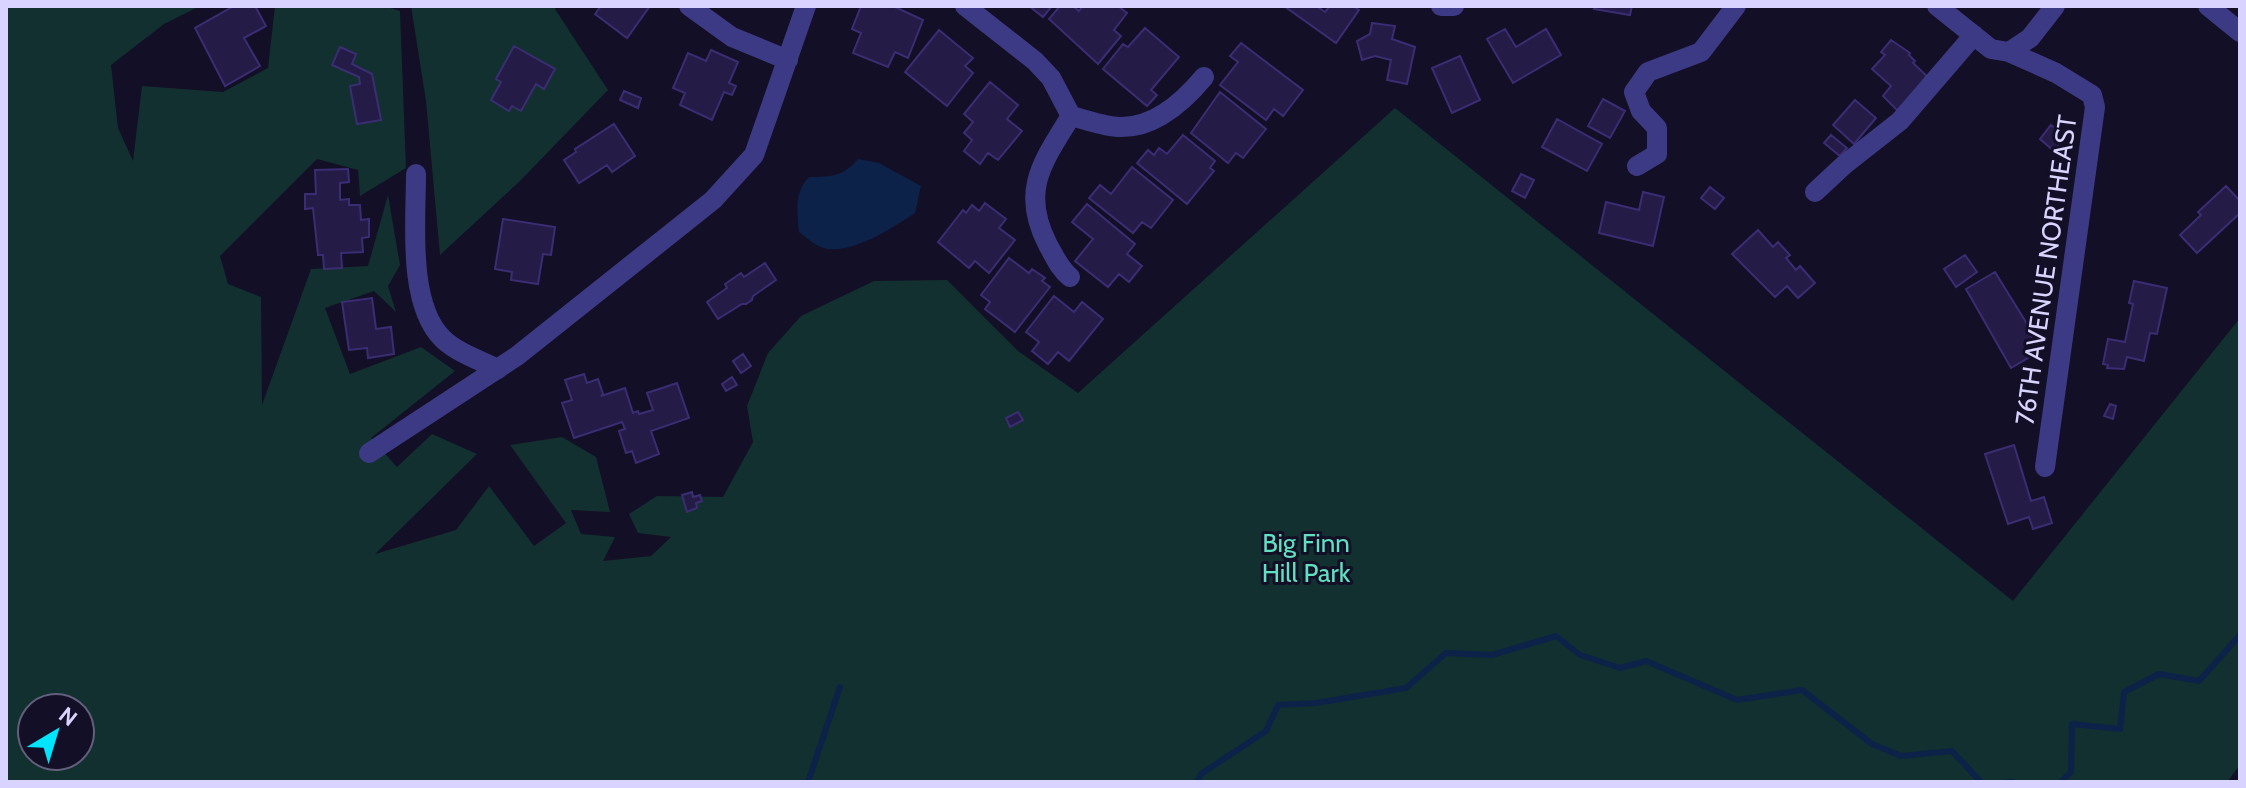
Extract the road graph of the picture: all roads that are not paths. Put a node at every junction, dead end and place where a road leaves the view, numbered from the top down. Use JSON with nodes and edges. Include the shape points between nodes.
{"nodes":[{"id":1,"x":689,"y":6,"type":"edge"},
{"id":2,"x":806,"y":6,"type":"edge"},
{"id":3,"x":965,"y":6,"type":"edge"},
{"id":4,"x":1441,"y":6,"type":"edge"},
{"id":5,"x":1454,"y":6,"type":"edge"},
{"id":6,"x":1736,"y":6,"type":"edge"},
{"id":7,"x":1937,"y":6,"type":"edge"},
{"id":8,"x":2055,"y":6,"type":"edge"},
{"id":9,"x":2208,"y":6,"type":"edge"},
{"id":10,"x":2240,"y":32,"type":"edge"},
{"id":11,"x":1974,"y":35,"type":"junction"},
{"id":12,"x":2009,"y":52,"type":"junction"},
{"id":13,"x":788,"y":60,"type":"junction"},
{"id":14,"x":1204,"y":77,"type":"dead end"},
{"id":15,"x":1071,"y":116,"type":"junction"},
{"id":16,"x":1637,"y":166,"type":"dead end"},
{"id":17,"x":416,"y":174,"type":"dead end"},
{"id":18,"x":1815,"y":192,"type":"dead end"},
{"id":19,"x":1070,"y":277,"type":"dead end"},
{"id":20,"x":498,"y":369,"type":"junction"},
{"id":21,"x":369,"y":453,"type":"dead end"},
{"id":22,"x":2045,"y":467,"type":"dead end"}],
"edges":[{"from":1,"to":13,"type":"street","via":[[732,37]]},
{"from":2,"to":13,"type":"street"},
{"from":3,"to":15,"type":"street","via":[[1035,61],[1051,78]]},
{"from":4,"to":5,"type":"street"},
{"from":6,"to":16,"type":"street","via":[[1701,52],[1648,72],[1634,92],[1641,111],[1657,128],[1657,154]]},
{"from":7,"to":11,"type":"street","name":"76TH AVENUE NORTHEAST"},
{"from":8,"to":12,"type":"street","via":[[2030,38]]},
{"from":9,"to":10,"type":"street"},
{"from":11,"to":12,"type":"street","name":"76TH AVENUE NORTHEAST","via":[[1991,49]]},
{"from":11,"to":18,"type":"street","via":[[1900,121]]},
{"from":12,"to":22,"type":"street","name":"76TH AVENUE NORTHEAST","via":[[2092,95],[2095,107]]},
{"from":13,"to":20,"type":"street","via":[[754,155],[734,180]]},
{"from":14,"to":15,"type":"street","via":[[1183,102],[1155,119],[1121,127]]},
{"from":15,"to":19,"type":"street","via":[[1044,159],[1034,191],[1043,235]]},
{"from":17,"to":20,"type":"street","via":[[416,260],[430,322],[444,341]]},
{"from":20,"to":21,"type":"street"}]}
